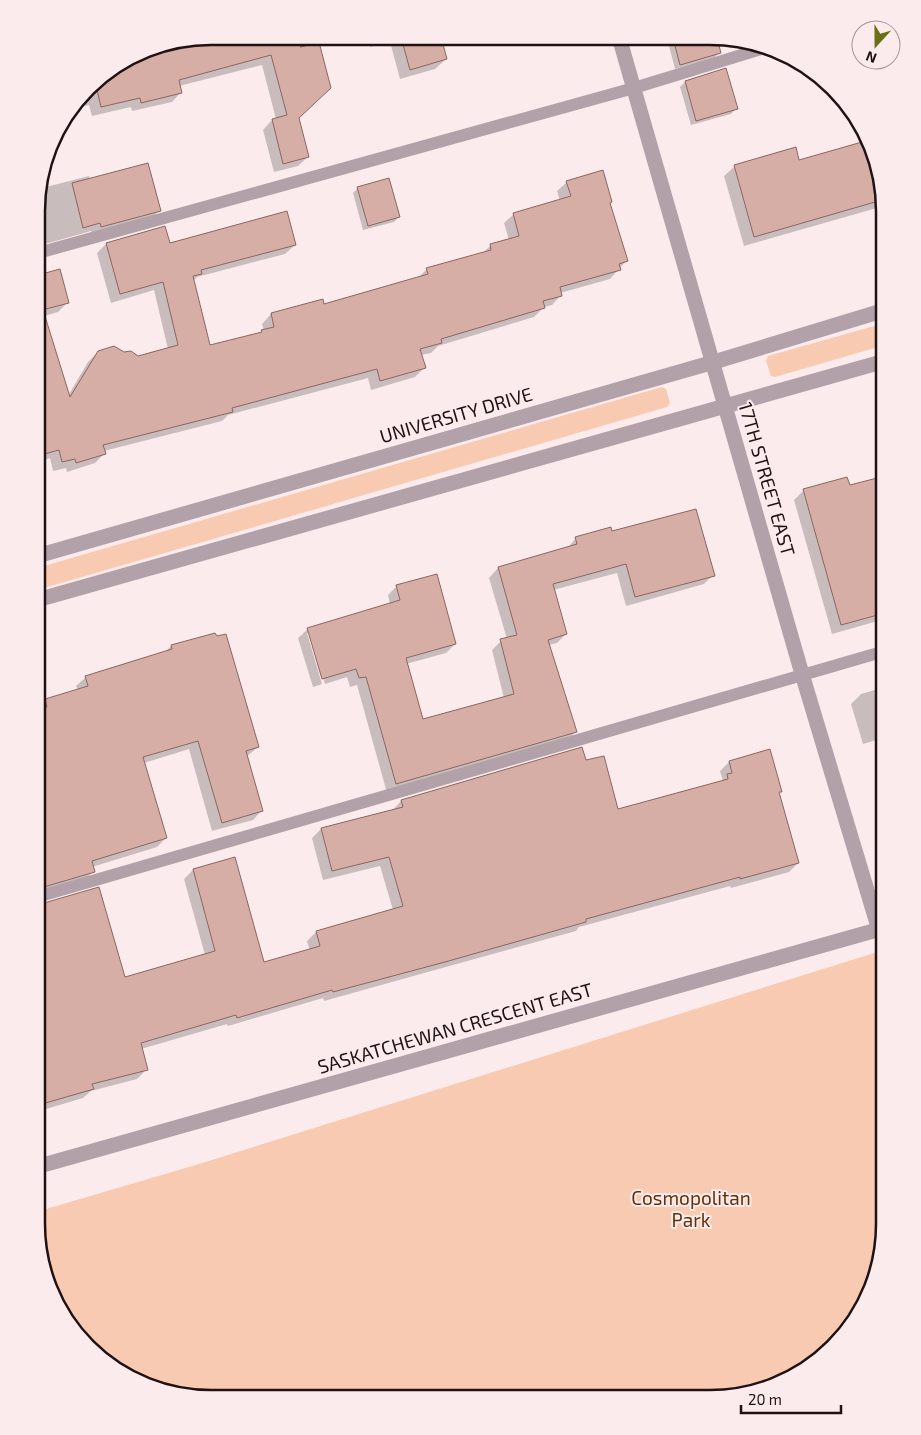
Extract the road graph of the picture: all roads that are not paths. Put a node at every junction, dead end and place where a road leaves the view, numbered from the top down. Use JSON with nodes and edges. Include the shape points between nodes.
{"nodes":[{"id":1,"x":622,"y":45,"type":"edge"},
{"id":2,"x":754,"y":51,"type":"edge"},
{"id":3,"x":634,"y":88,"type":"junction"},
{"id":4,"x":45,"y":252,"type":"edge"},
{"id":5,"x":876,"y":313,"type":"edge"},
{"id":6,"x":714,"y":362,"type":"junction"},
{"id":7,"x":876,"y":364,"type":"edge"},
{"id":8,"x":725,"y":406,"type":"junction"},
{"id":9,"x":45,"y":554,"type":"edge"},
{"id":10,"x":45,"y":598,"type":"edge"},
{"id":11,"x":876,"y":653,"type":"edge"},
{"id":12,"x":802,"y":674,"type":"junction"},
{"id":13,"x":45,"y":895,"type":"edge"},
{"id":14,"x":876,"y":910,"type":"edge"},
{"id":15,"x":876,"y":931,"type":"edge"},
{"id":16,"x":45,"y":1164,"type":"edge"}],
"edges":[{"from":1,"to":3,"type":"street","name":"17TH STREET EAST"},
{"from":2,"to":3,"type":"lane"},
{"from":3,"to":4,"type":"lane"},
{"from":3,"to":6,"type":"street","name":"17TH STREET EAST"},
{"from":5,"to":6,"type":"street","name":"UNIVERSITY DRIVE"},
{"from":6,"to":8,"type":"street","name":"17TH STREET EAST"},
{"from":6,"to":9,"type":"street","name":"UNIVERSITY DRIVE"},
{"from":7,"to":8,"type":"street"},
{"from":8,"to":10,"type":"street"},
{"from":8,"to":12,"type":"street","name":"17TH STREET EAST"},
{"from":11,"to":12,"type":"lane"},
{"from":12,"to":13,"type":"lane"},
{"from":12,"to":14,"type":"street","name":"17TH STREET EAST"},
{"from":15,"to":16,"type":"street","name":"SASKATCHEWAN CRESCENT EAST"}]}
